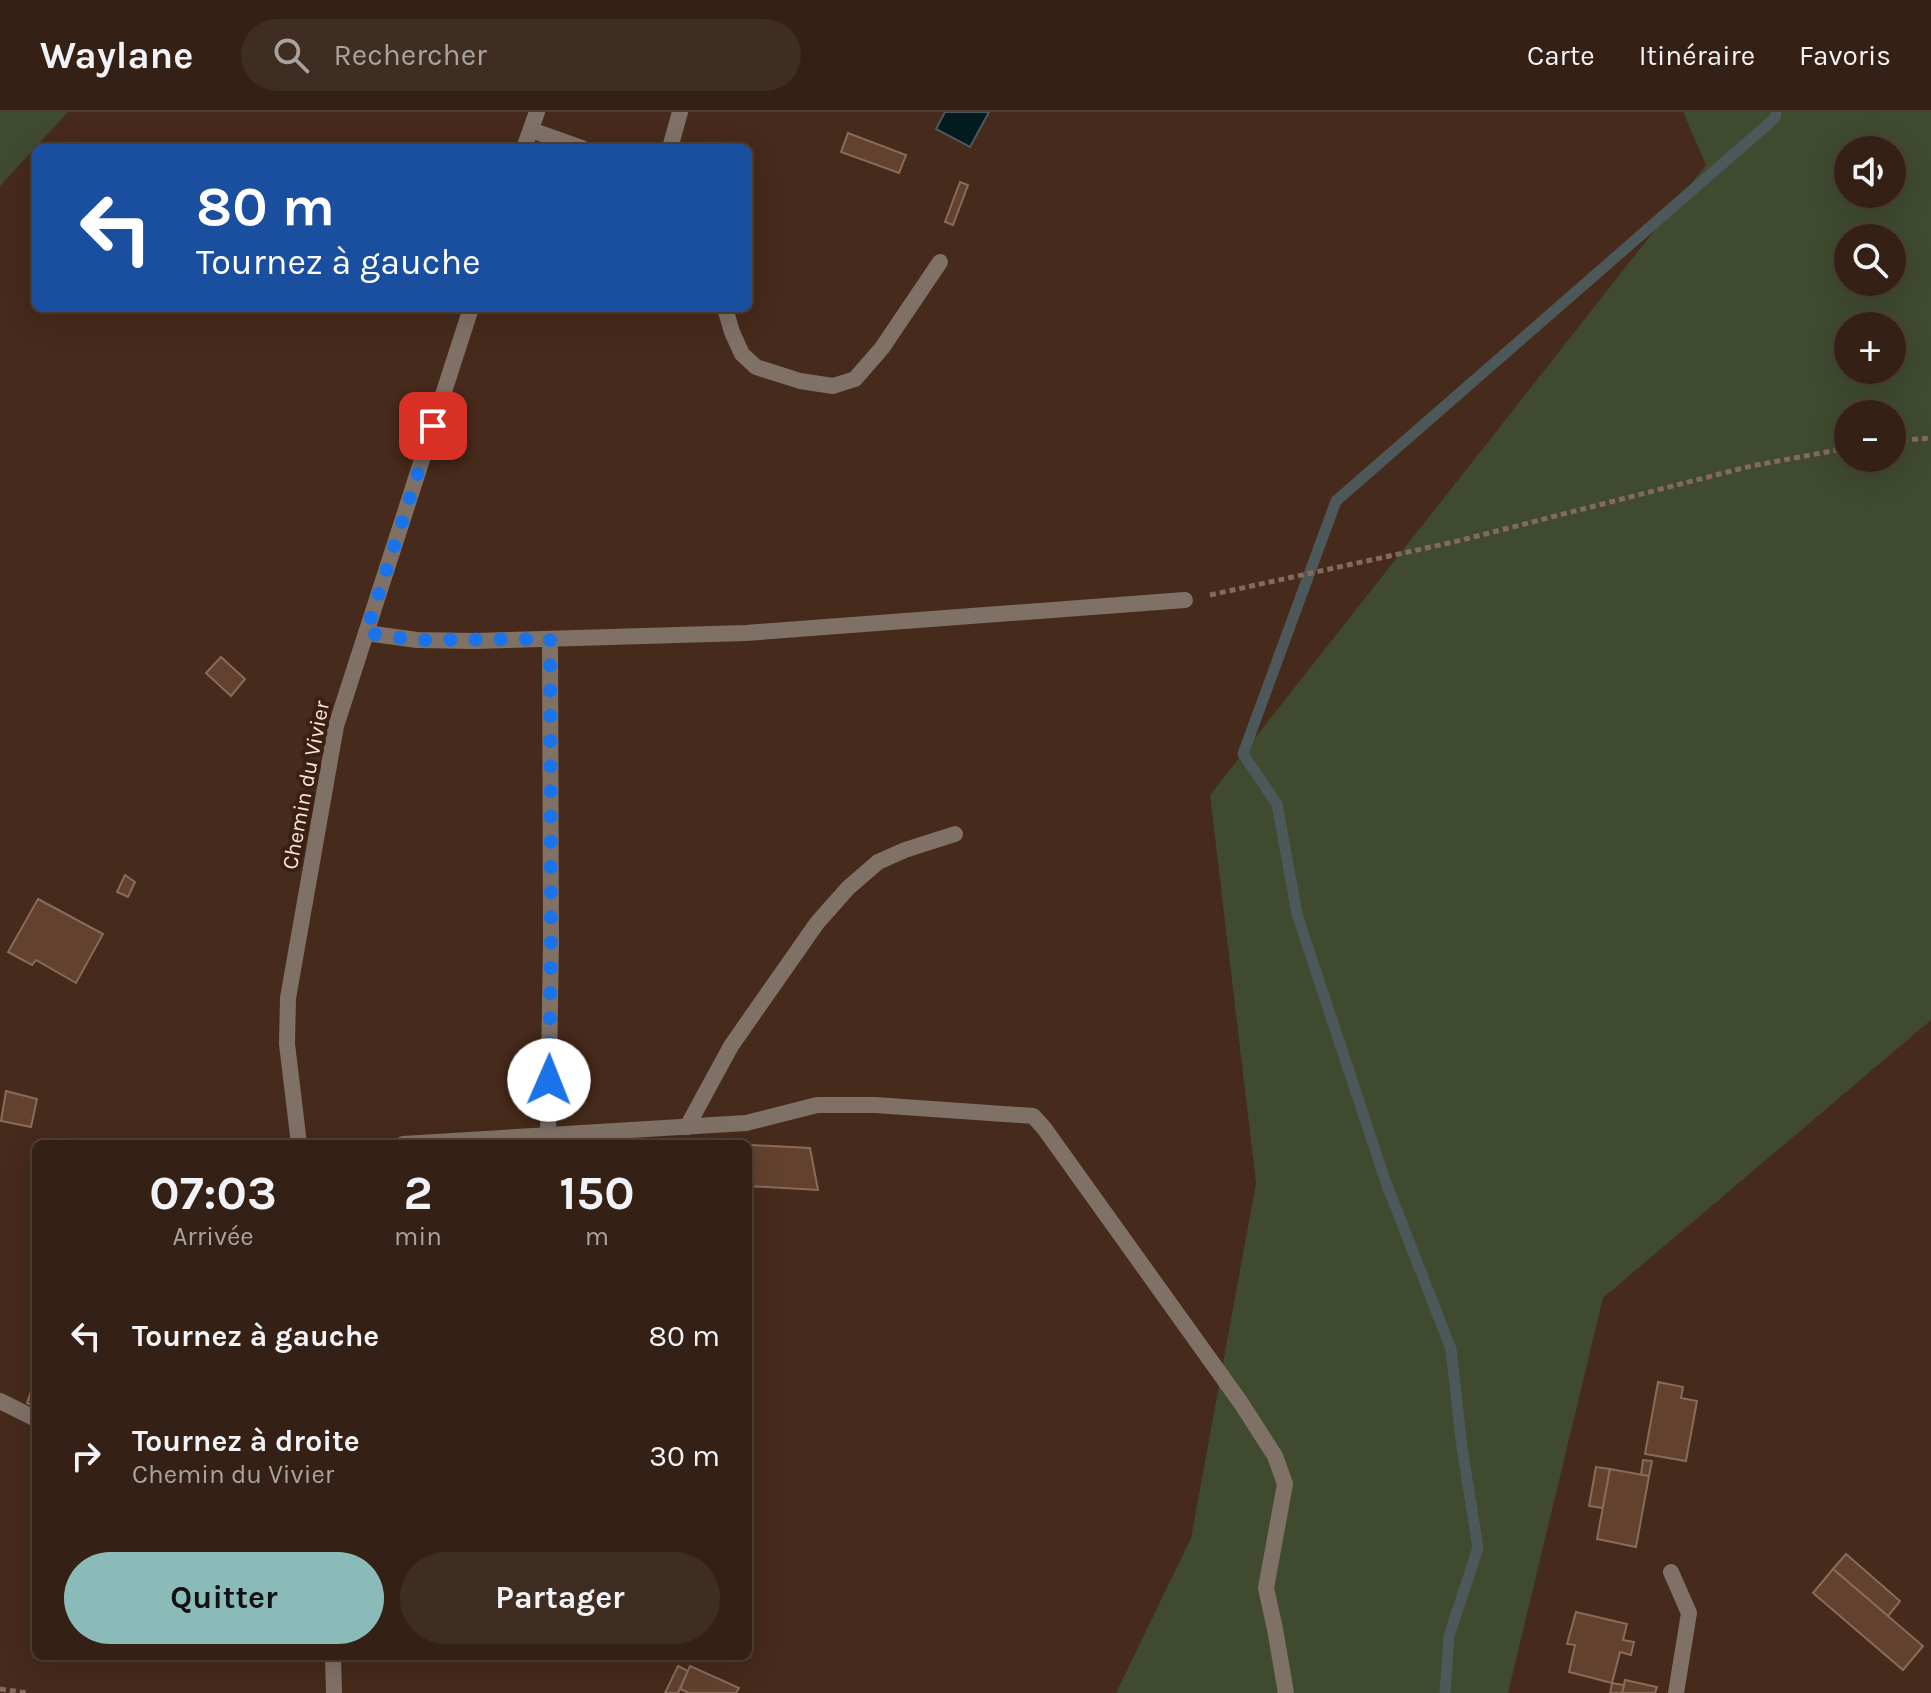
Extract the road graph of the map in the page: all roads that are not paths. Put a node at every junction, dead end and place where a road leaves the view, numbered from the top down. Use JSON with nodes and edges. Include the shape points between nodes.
{"nodes":[{"id":1,"x":537,"y":112,"type":"edge"},
{"id":2,"x":680,"y":112,"type":"edge"},
{"id":3,"x":531,"y":130,"type":"junction"},
{"id":4,"x":526,"y":144,"type":"edge"},
{"id":5,"x":571,"y":144,"type":"edge"},
{"id":6,"x":671,"y":144,"type":"edge"},
{"id":7,"x":940,"y":262,"type":"dead end"},
{"id":8,"x":470,"y":312,"type":"edge"},
{"id":9,"x":726,"y":312,"type":"edge"},
{"id":10,"x":1185,"y":600,"type":"road end"},
{"id":11,"x":366,"y":633,"type":"junction"},
{"id":12,"x":550,"y":639,"type":"junction"},
{"id":13,"x":955,"y":834,"type":"dead end"},
{"id":14,"x":687,"y":1127,"type":"junction"},
{"id":15,"x":548,"y":1136,"type":"junction"},
{"id":16,"x":299,"y":1140,"type":"edge"},
{"id":17,"x":476,"y":1140,"type":"edge"},
{"id":18,"x":0,"y":1401,"type":"edge"},
{"id":19,"x":32,"y":1417,"type":"edge"},
{"id":20,"x":1671,"y":1572,"type":"dead end"},
{"id":21,"x":333,"y":1660,"type":"edge"},
{"id":22,"x":334,"y":1693,"type":"edge"},
{"id":23,"x":1286,"y":1693,"type":"edge"},
{"id":24,"x":1676,"y":1693,"type":"edge"}],
"edges":[{"from":1,"to":3,"type":"street"},
{"from":2,"to":6,"type":"street"},
{"from":3,"to":4,"type":"street"},
{"from":3,"to":5,"type":"street"},
{"from":7,"to":9,"type":"street","via":[[882,348],[855,379],[833,386],[756,367],[742,354]]},
{"from":8,"to":11,"type":"street","name":"Chemin du Vivier"},
{"from":10,"to":12,"type":"street","via":[[746,633]]},
{"from":11,"to":12,"type":"street","via":[[417,640]]},
{"from":11,"to":16,"type":"street","name":"Chemin du Vivier","via":[[336,726],[288,998],[287,1044]]},
{"from":12,"to":15,"type":"street"},
{"from":13,"to":14,"type":"street","via":[[878,862],[848,888],[817,923],[731,1046]]},
{"from":14,"to":15,"type":"street"},
{"from":14,"to":23,"type":"street","via":[[746,1123],[817,1105],[1033,1116],[1275,1456],[1285,1484],[1266,1588]]},
{"from":15,"to":17,"type":"street"},
{"from":18,"to":19,"type":"street"},
{"from":20,"to":24,"type":"street","via":[[1689,1613]]},
{"from":21,"to":22,"type":"street"}]}
